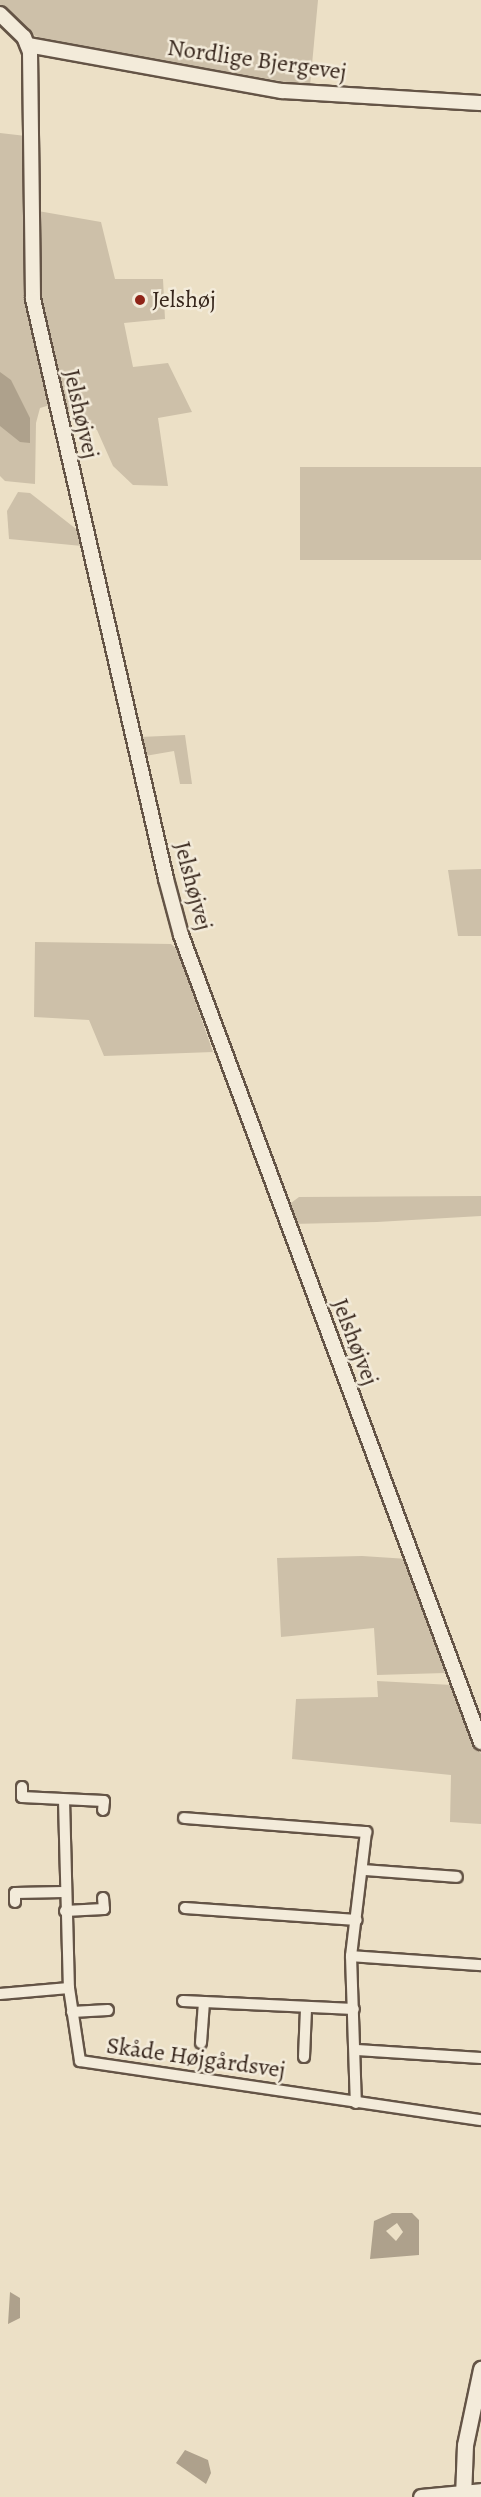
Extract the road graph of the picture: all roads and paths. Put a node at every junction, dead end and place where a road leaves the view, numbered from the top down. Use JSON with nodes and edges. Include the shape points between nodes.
{"nodes":[{"id":1,"x":0,"y":14,"type":"edge"},
{"id":2,"x":28,"y":45,"type":"junction"},
{"id":3,"x":481,"y":103,"type":"edge"},
{"id":4,"x":481,"y":1742,"type":"edge"},
{"id":5,"x":22,"y":1787,"type":"dead end"},
{"id":6,"x":64,"y":1800,"type":"junction"},
{"id":7,"x":103,"y":1810,"type":"dead end"},
{"id":8,"x":184,"y":1818,"type":"dead end"},
{"id":9,"x":364,"y":1870,"type":"junction"},
{"id":10,"x":457,"y":1877,"type":"dead end"},
{"id":11,"x":64,"y":1892,"type":"junction"},
{"id":12,"x":103,"y":1898,"type":"dead end"},
{"id":13,"x":15,"y":1902,"type":"dead end"},
{"id":14,"x":185,"y":1908,"type":"dead end"},
{"id":15,"x":65,"y":1911,"type":"junction"},
{"id":16,"x":357,"y":1920,"type":"junction"},
{"id":17,"x":351,"y":1956,"type":"junction"},
{"id":18,"x":481,"y":1965,"type":"edge"},
{"id":19,"x":69,"y":1988,"type":"junction"},
{"id":20,"x":0,"y":1994,"type":"edge"},
{"id":21,"x":183,"y":2001,"type":"dead end"},
{"id":22,"x":204,"y":2002,"type":"junction"},
{"id":23,"x":354,"y":2009,"type":"junction"},
{"id":24,"x":108,"y":2010,"type":"dead end"},
{"id":25,"x":306,"y":2010,"type":"junction"},
{"id":26,"x":72,"y":2012,"type":"junction"},
{"id":27,"x":201,"y":2043,"type":"dead end"},
{"id":28,"x":357,"y":2050,"type":"junction"},
{"id":29,"x":304,"y":2057,"type":"dead end"},
{"id":30,"x":481,"y":2058,"type":"edge"},
{"id":31,"x":356,"y":2103,"type":"junction"},
{"id":32,"x":481,"y":2120,"type":"edge"},
{"id":33,"x":481,"y":2368,"type":"edge"},
{"id":34,"x":481,"y":2491,"type":"edge"},
{"id":35,"x":463,"y":2495,"type":"edge"},
{"id":36,"x":421,"y":2497,"type":"edge"}],
"edges":[{"from":1,"to":2,"type":"street"},
{"from":2,"to":3,"type":"street","name":"Nordlige Bjergevej","via":[[282,91]]},
{"from":2,"to":4,"type":"street","name":"Jelshøjvej","via":[[33,299],[166,879],[182,935]]},
{"from":5,"to":6,"type":"street","via":[[22,1797]]},
{"from":6,"to":7,"type":"street","via":[[104,1801]]},
{"from":6,"to":11,"type":"street","name":"Skåde Højgårdsvej"},
{"from":8,"to":9,"type":"street","via":[[362,1830],[367,1838]]},
{"from":9,"to":10,"type":"street"},
{"from":9,"to":16,"type":"street"},
{"from":11,"to":13,"type":"street","via":[[15,1893]]},
{"from":11,"to":15,"type":"street","name":"Skåde Højgårdsvej"},
{"from":12,"to":15,"type":"street","via":[[104,1909]]},
{"from":14,"to":16,"type":"street"},
{"from":15,"to":19,"type":"street","name":"Skåde Højgårdsvej"},
{"from":16,"to":17,"type":"street"},
{"from":17,"to":18,"type":"street"},
{"from":17,"to":23,"type":"street"},
{"from":19,"to":20,"type":"street"},
{"from":19,"to":26,"type":"street","name":"Skåde Højgårdsvej"},
{"from":21,"to":22,"type":"street"},
{"from":22,"to":25,"type":"street"},
{"from":22,"to":27,"type":"street","name":"Skåde Højgårdsvej"},
{"from":23,"to":25,"type":"street"},
{"from":23,"to":28,"type":"street"},
{"from":24,"to":26,"type":"street","name":"Skåde Højgårdsvej"},
{"from":25,"to":29,"type":"street","name":"Skåde Højgårdsvej"},
{"from":26,"to":31,"type":"street","name":"Skåde Højgårdsvej","via":[[76,2054],[86,2063]]},
{"from":28,"to":30,"type":"street"},
{"from":28,"to":31,"type":"street"},
{"from":31,"to":32,"type":"street","name":"Skåde Højgårdsvej"},
{"from":33,"to":35,"type":"main road","via":[[465,2445]]},
{"from":34,"to":35,"type":"street"},
{"from":35,"to":36,"type":"main road"}]}
